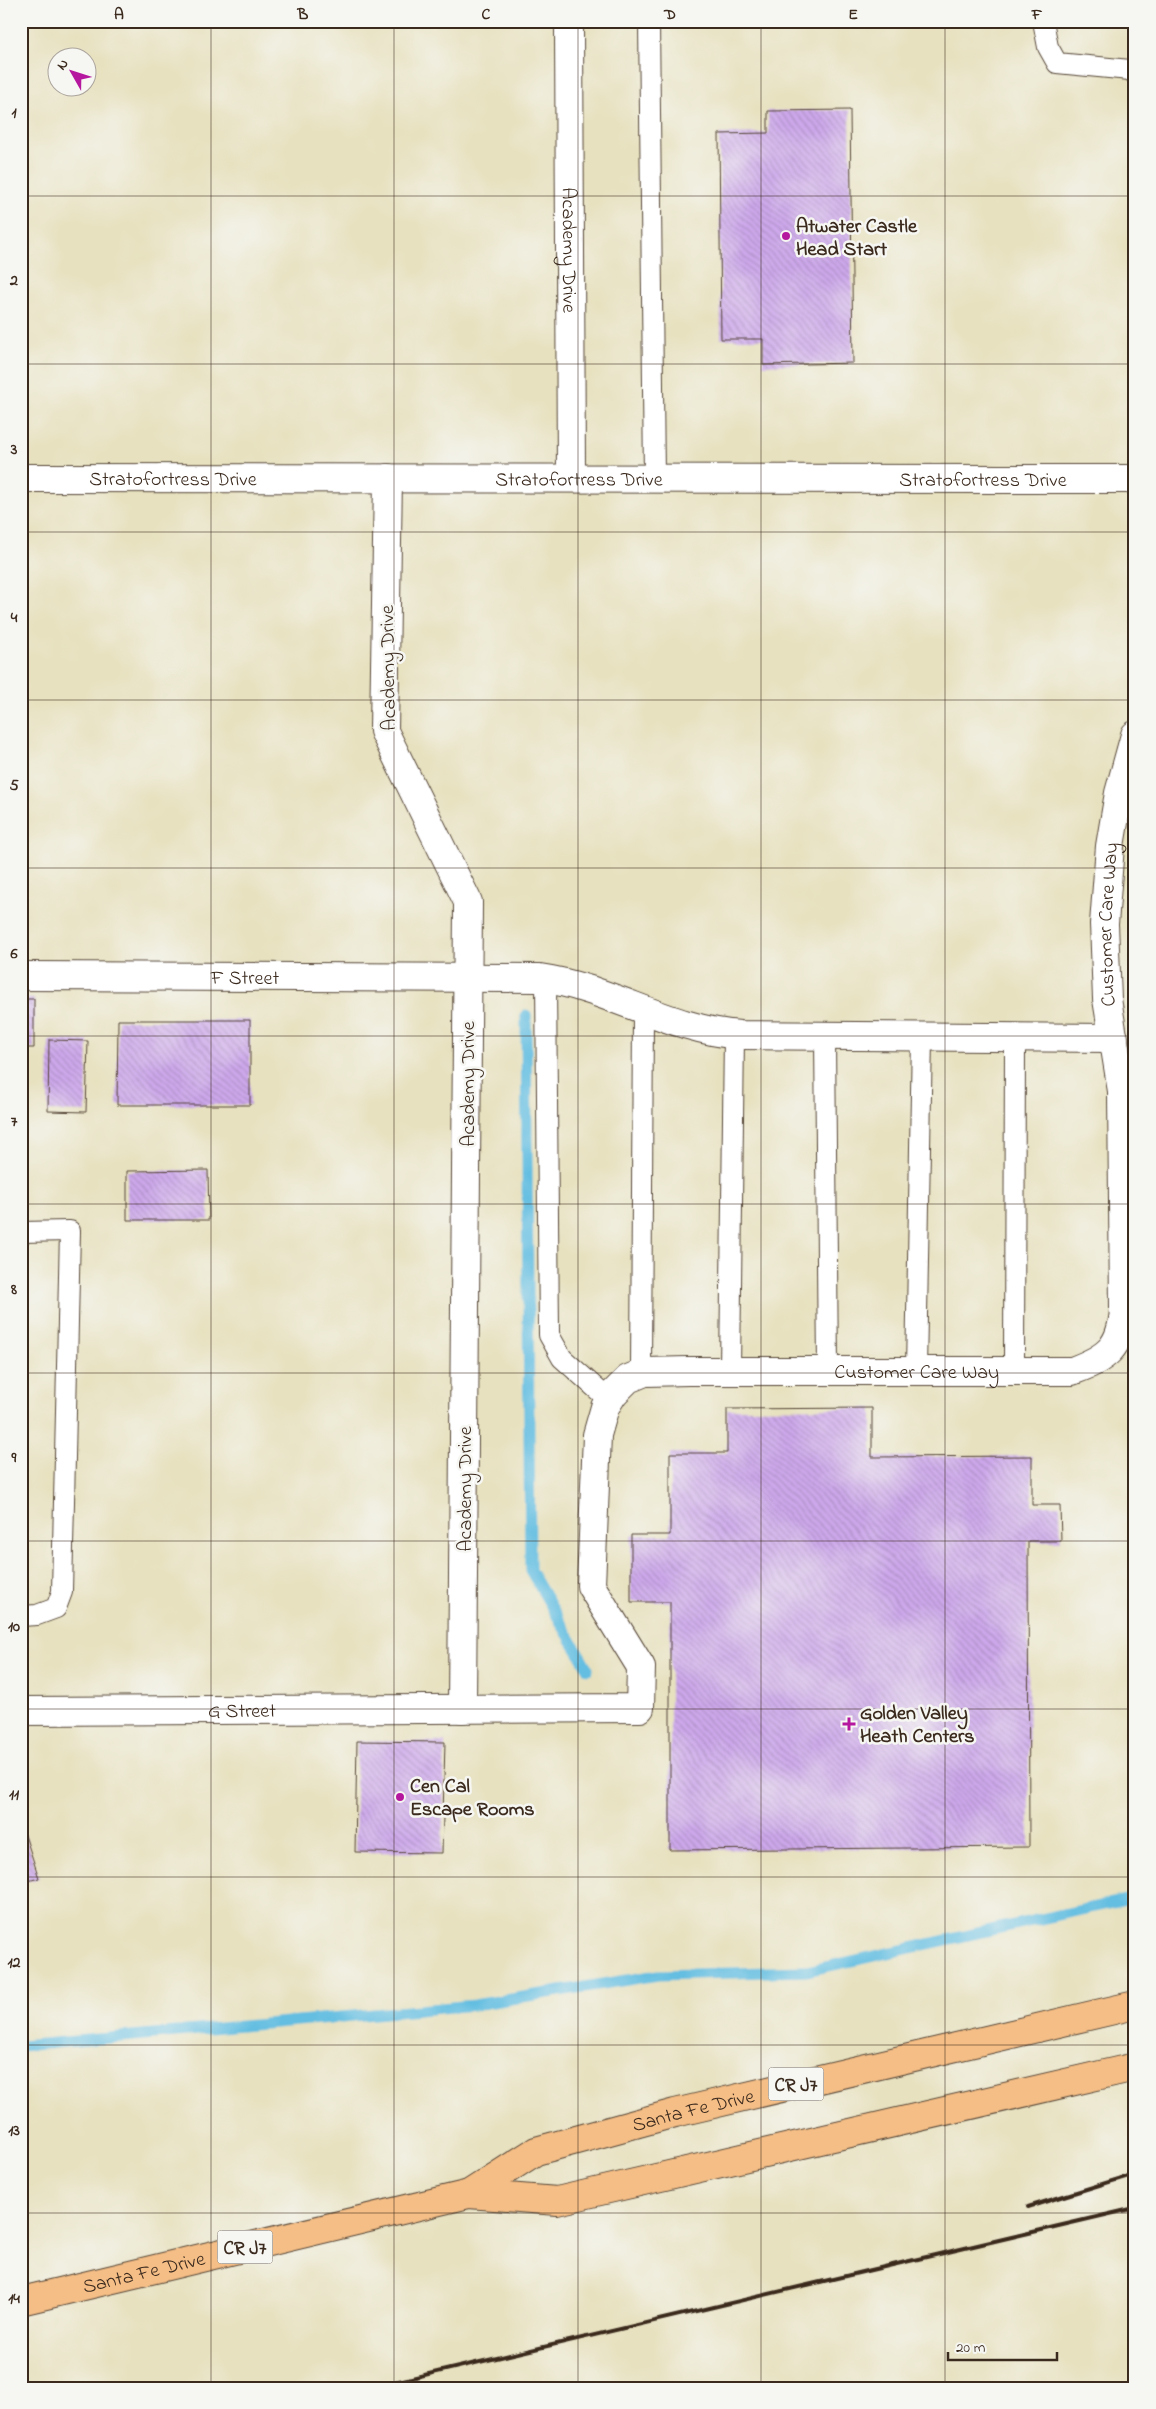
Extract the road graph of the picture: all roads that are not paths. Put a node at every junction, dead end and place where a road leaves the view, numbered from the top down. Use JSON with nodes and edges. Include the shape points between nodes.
{"nodes":[{"id":1,"x":569,"y":21,"type":"edge"},
{"id":2,"x":649,"y":21,"type":"edge"},
{"id":3,"x":1044,"y":21,"type":"edge"},
{"id":4,"x":1135,"y":74,"type":"edge"},
{"id":5,"x":21,"y":478,"type":"edge"},
{"id":6,"x":388,"y":478,"type":"junction"},
{"id":7,"x":571,"y":478,"type":"junction"},
{"id":8,"x":654,"y":478,"type":"junction"},
{"id":9,"x":1135,"y":479,"type":"edge"},
{"id":10,"x":1135,"y":735,"type":"edge"},
{"id":11,"x":21,"y":976,"type":"edge"},
{"id":12,"x":468,"y":978,"type":"junction"},
{"id":13,"x":546,"y":979,"type":"junction"},
{"id":14,"x":643,"y":1010,"type":"junction"},
{"id":15,"x":734,"y":1034,"type":"junction"},
{"id":16,"x":825,"y":1036,"type":"junction"},
{"id":17,"x":922,"y":1037,"type":"junction"},
{"id":18,"x":1015,"y":1037,"type":"junction"},
{"id":19,"x":1114,"y":1038,"type":"junction"},
{"id":20,"x":1128,"y":1123,"type":"edge"},
{"id":21,"x":21,"y":1232,"type":"edge"},
{"id":22,"x":730,"y":1370,"type":"junction"},
{"id":23,"x":828,"y":1371,"type":"junction"},
{"id":24,"x":916,"y":1371,"type":"junction"},
{"id":25,"x":1014,"y":1371,"type":"junction"},
{"id":26,"x":641,"y":1374,"type":"junction"},
{"id":27,"x":609,"y":1400,"type":"junction"},
{"id":28,"x":21,"y":1616,"type":"edge"},
{"id":29,"x":462,"y":1709,"type":"junction"},
{"id":30,"x":21,"y":1711,"type":"edge"},
{"id":31,"x":1135,"y":2005,"type":"edge"},
{"id":32,"x":1135,"y":2067,"type":"edge"},
{"id":33,"x":469,"y":2194,"type":"junction"},
{"id":34,"x":21,"y":2301,"type":"edge"}],
"edges":[{"from":1,"to":7,"type":"street","name":"Academy Drive"},
{"from":2,"to":8,"type":"lane"},
{"from":3,"to":4,"type":"lane","via":[[1048,47],[1057,63],[1130,70]]},
{"from":5,"to":6,"type":"street","name":"Stratofortress Drive"},
{"from":6,"to":7,"type":"street","name":"Stratofortress Drive"},
{"from":6,"to":12,"type":"street","name":"Academy Drive","via":[[384,731],[468,902]]},
{"from":7,"to":8,"type":"street","name":"Stratofortress Drive"},
{"from":8,"to":9,"type":"street","name":"Stratofortress Drive"},
{"from":10,"to":19,"type":"street","name":"Customer Care Way","via":[[1118,793],[1106,891],[1104,955]]},
{"from":11,"to":12,"type":"street","name":"F Street"},
{"from":12,"to":13,"type":"street","name":"F Street"},
{"from":12,"to":29,"type":"street","name":"Academy Drive"},
{"from":13,"to":14,"type":"street","name":"F Street"},
{"from":13,"to":27,"type":"lane","via":[[549,1334],[562,1358]]},
{"from":14,"to":15,"type":"street","name":"F Street","via":[[712,1032]]},
{"from":14,"to":26,"type":"lane"},
{"from":15,"to":16,"type":"street","name":"F Street"},
{"from":15,"to":22,"type":"lane"},
{"from":16,"to":17,"type":"street","name":"F Street"},
{"from":16,"to":23,"type":"lane"},
{"from":17,"to":18,"type":"street","name":"F Street"},
{"from":17,"to":24,"type":"lane"},
{"from":18,"to":19,"type":"street","name":"F Street"},
{"from":18,"to":25,"type":"lane"},
{"from":19,"to":20,"type":"street","name":"Customer Care Way"},
{"from":20,"to":25,"type":"street","name":"Customer Care Way","via":[[1122,1330],[1111,1350],[1096,1362],[1072,1371]]},
{"from":21,"to":28,"type":"lane","via":[[70,1232],[62,1592],[56,1608],[37,1615]]},
{"from":22,"to":23,"type":"street","name":"Customer Care Way"},
{"from":22,"to":26,"type":"street","name":"Customer Care Way"},
{"from":23,"to":24,"type":"street","name":"Customer Care Way"},
{"from":24,"to":25,"type":"street","name":"Customer Care Way"},
{"from":26,"to":27,"type":"street","name":"Customer Care Way","via":[[628,1379]]},
{"from":27,"to":29,"type":"street","name":"Customer Care Way","via":[[597,1435],[591,1586],[641,1667],[640,1708]]},
{"from":29,"to":30,"type":"street","name":"G Street"},
{"from":31,"to":33,"type":"main road","name":"Santa Fe Drive","number":"CR J7","via":[[675,2113],[536,2151]]},
{"from":32,"to":33,"type":"main road","name":"Santa Fe Drive","number":"CR J7","via":[[557,2201]]},
{"from":33,"to":34,"type":"main road","name":"Santa Fe Drive","number":"CR J7"}]}
